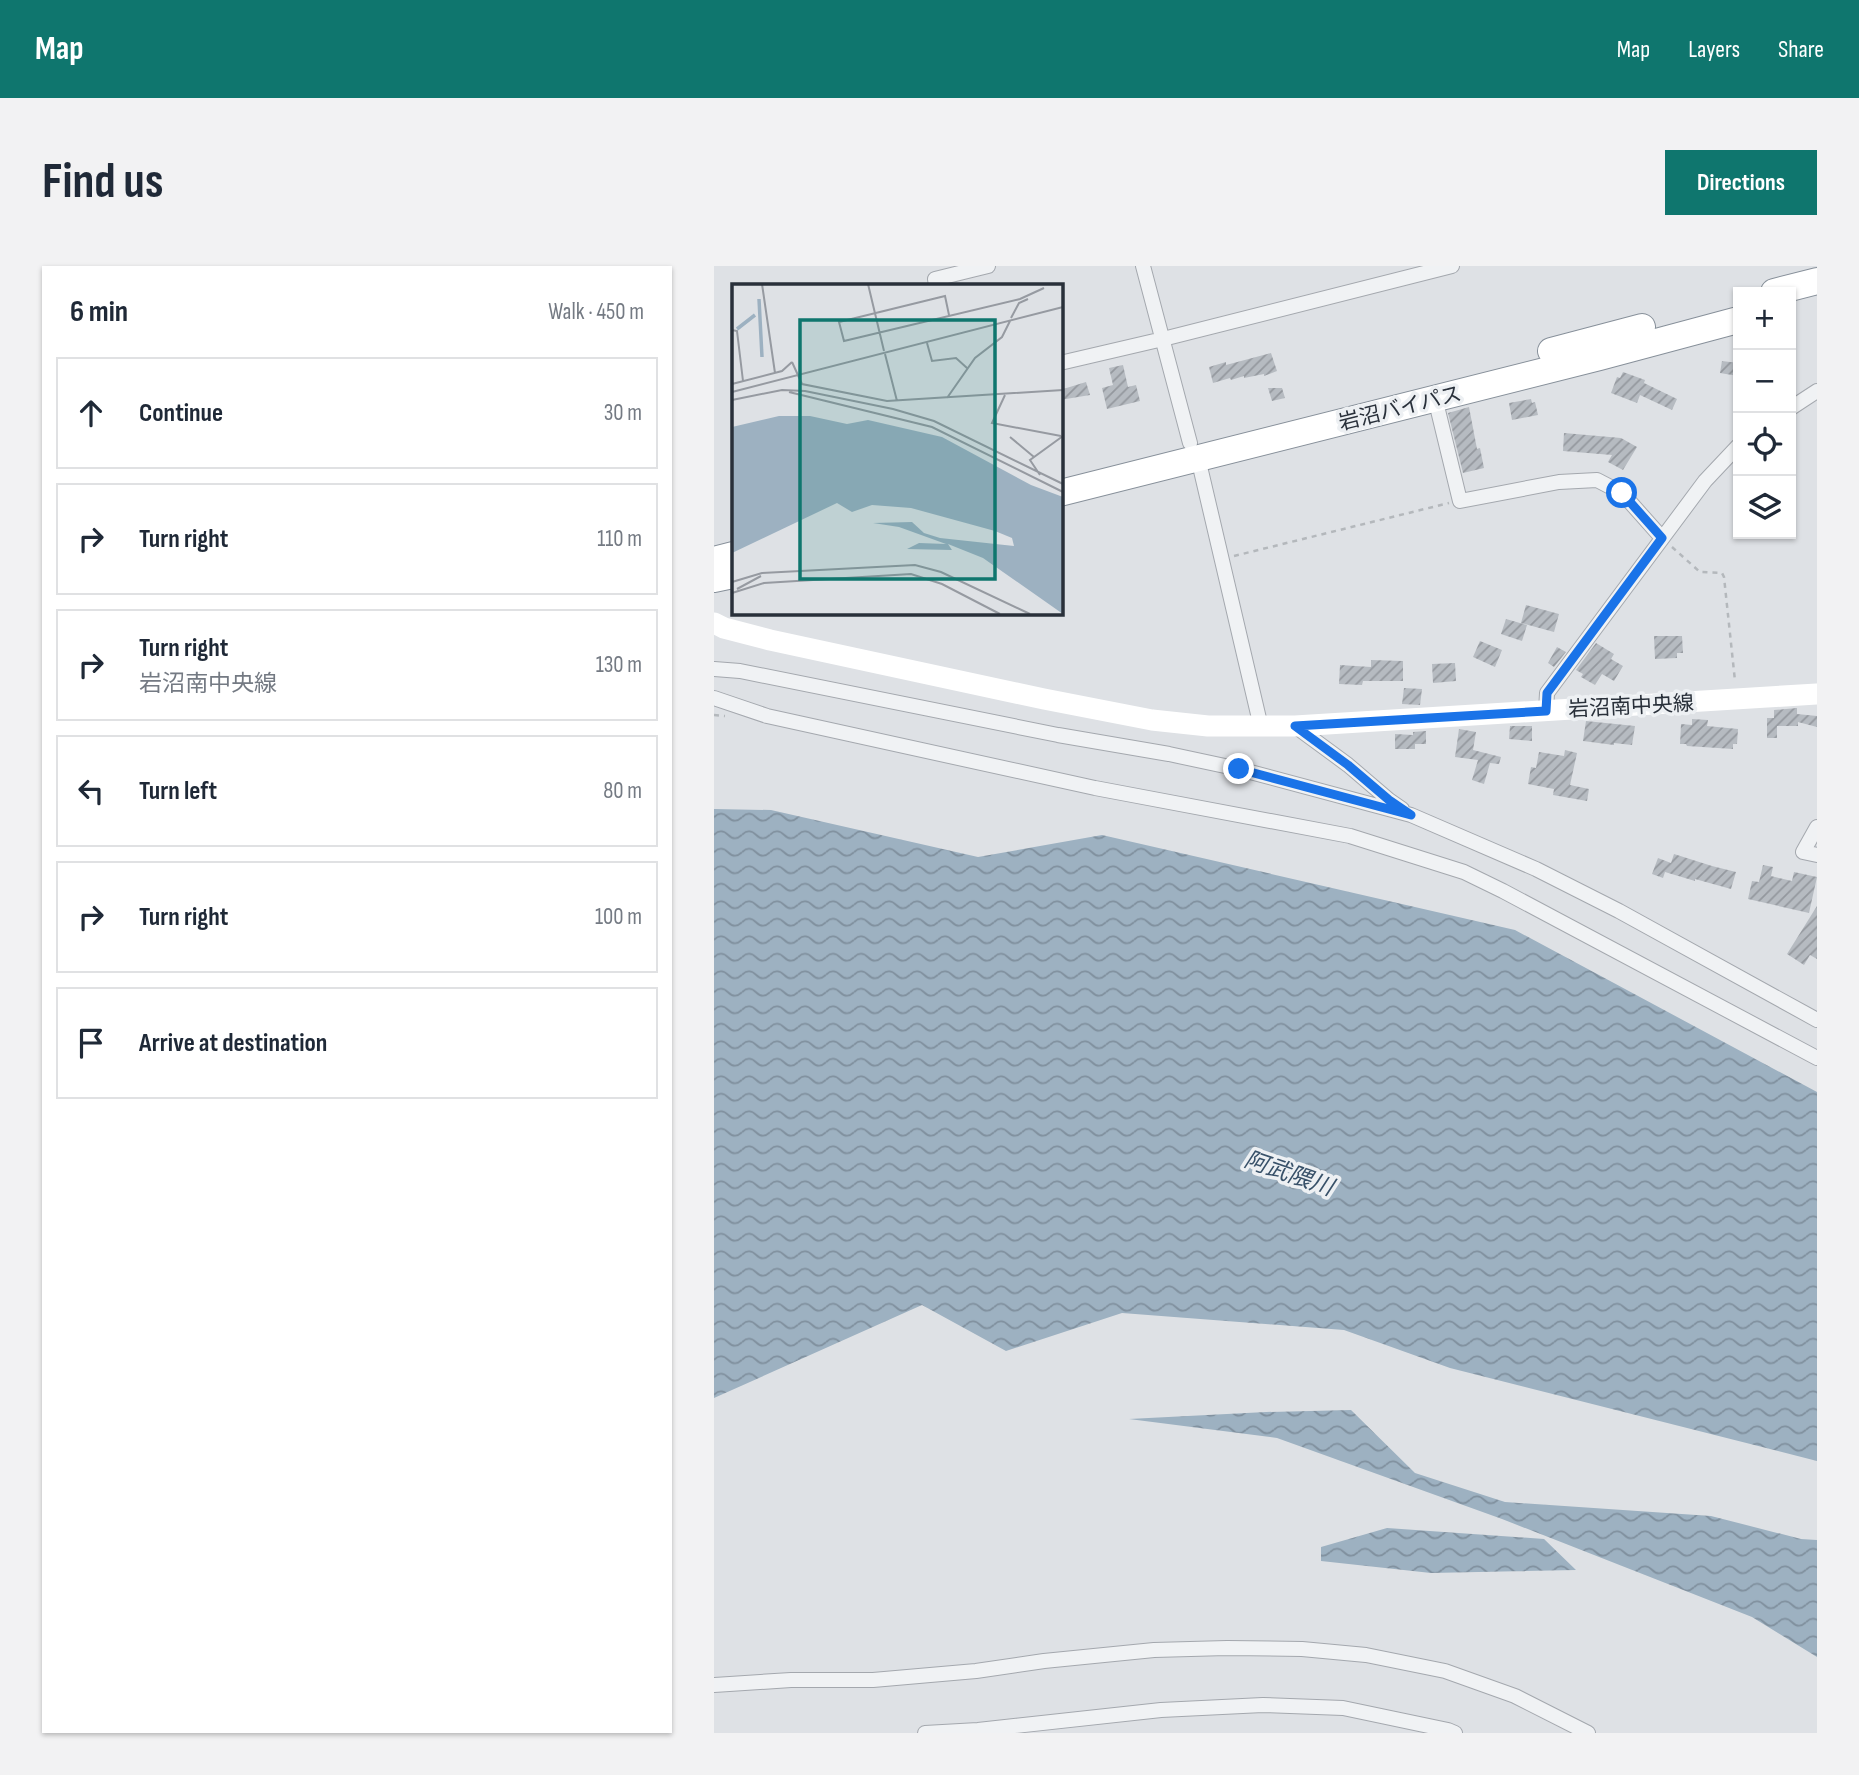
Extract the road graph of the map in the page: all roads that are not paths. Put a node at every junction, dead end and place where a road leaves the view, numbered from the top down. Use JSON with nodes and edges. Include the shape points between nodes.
{"nodes":[{"id":1,"x":988,"y":266,"type":"edge"},
{"id":2,"x":1143,"y":266,"type":"edge"},
{"id":3,"x":1452,"y":266,"type":"edge"},
{"id":4,"x":1817,"y":281,"type":"edge"},
{"id":5,"x":936,"y":284,"type":"edge"},
{"id":6,"x":1794,"y":287,"type":"edge"},
{"id":7,"x":1817,"y":298,"type":"edge"},
{"id":8,"x":1733,"y":303,"type":"edge"},
{"id":9,"x":1796,"y":304,"type":"edge"},
{"id":10,"x":1733,"y":321,"type":"edge"},
{"id":11,"x":1163,"y":339,"type":"junction"},
{"id":12,"x":1062,"y":363,"type":"edge"},
{"id":13,"x":1817,"y":391,"type":"edge"},
{"id":14,"x":1435,"y":398,"type":"junction"},
{"id":15,"x":1796,"y":405,"type":"edge"},
{"id":16,"x":1194,"y":451,"type":"junction"},
{"id":17,"x":1733,"y":451,"type":"edge"},
{"id":18,"x":1062,"y":474,"type":"edge"},
{"id":19,"x":1062,"y":492,"type":"edge"},
{"id":20,"x":1662,"y":538,"type":"junction"},
{"id":21,"x":732,"y":555,"type":"edge"},
{"id":22,"x":714,"y":560,"type":"edge"},
{"id":23,"x":732,"y":575,"type":"edge"},
{"id":24,"x":714,"y":579,"type":"edge"},
{"id":25,"x":714,"y":623,"type":"edge"},
{"id":26,"x":714,"y":669,"type":"edge"},
{"id":27,"x":1817,"y":694,"type":"edge"},
{"id":28,"x":714,"y":698,"type":"edge"},
{"id":29,"x":1546,"y":711,"type":"junction"},
{"id":30,"x":1295,"y":726,"type":"junction"},
{"id":31,"x":1261,"y":727,"type":"junction"},
{"id":32,"x":1411,"y":815,"type":"junction"},
{"id":33,"x":1817,"y":827,"type":"edge"},
{"id":34,"x":1817,"y":855,"type":"edge"},
{"id":35,"x":1817,"y":1020,"type":"edge"},
{"id":36,"x":1817,"y":1058,"type":"edge"},
{"id":37,"x":714,"y":1685,"type":"edge"},
{"id":38,"x":925,"y":1733,"type":"edge"},
{"id":39,"x":1455,"y":1733,"type":"edge"},
{"id":40,"x":1588,"y":1733,"type":"edge"}],
"edges":[{"from":1,"to":5,"type":"street","via":[[935,279]]},
{"from":2,"to":11,"type":"street"},
{"from":3,"to":11,"type":"street"},
{"from":4,"to":6,"type":"highway"},
{"from":7,"to":9,"type":"highway"},
{"from":8,"to":16,"type":"highway","name":"岩沼バイパス"},
{"from":10,"to":14,"type":"highway","name":"岩沼バイパス"},
{"from":11,"to":12,"type":"street"},
{"from":11,"to":16,"type":"street"},
{"from":13,"to":15,"type":"street"},
{"from":14,"to":16,"type":"highway","name":"岩沼バイパス"},
{"from":14,"to":20,"type":"street","via":[[1460,501],[1559,482],[1597,481],[1622,493]]},
{"from":16,"to":18,"type":"highway","name":"岩沼バイパス"},
{"from":16,"to":19,"type":"highway","name":"岩沼バイパス"},
{"from":16,"to":31,"type":"street"},
{"from":17,"to":20,"type":"street"},
{"from":20,"to":29,"type":"street","via":[[1547,693]]},
{"from":21,"to":22,"type":"highway"},
{"from":23,"to":24,"type":"highway"},
{"from":25,"to":31,"type":"street","name":"岩沼南中央線","via":[[783,643],[1152,720]]},
{"from":26,"to":32,"type":"street","via":[[1169,754]]},
{"from":27,"to":29,"type":"street","name":"岩沼南中央線"},
{"from":28,"to":36,"type":"street","via":[[783,720],[1095,788],[1350,836],[1464,872]]},
{"from":29,"to":30,"type":"street","name":"岩沼南中央線"},
{"from":30,"to":31,"type":"street","name":"岩沼南中央線"},
{"from":30,"to":32,"type":"street"},
{"from":32,"to":35,"type":"street","via":[[1536,869]]},
{"from":33,"to":34,"type":"street","via":[[1803,852]]},
{"from":37,"to":40,"type":"street","via":[[873,1680],[1154,1650],[1302,1649],[1366,1655],[1445,1671],[1515,1696]]},
{"from":38,"to":39,"type":"street","via":[[1263,1705],[1343,1708]]}]}
